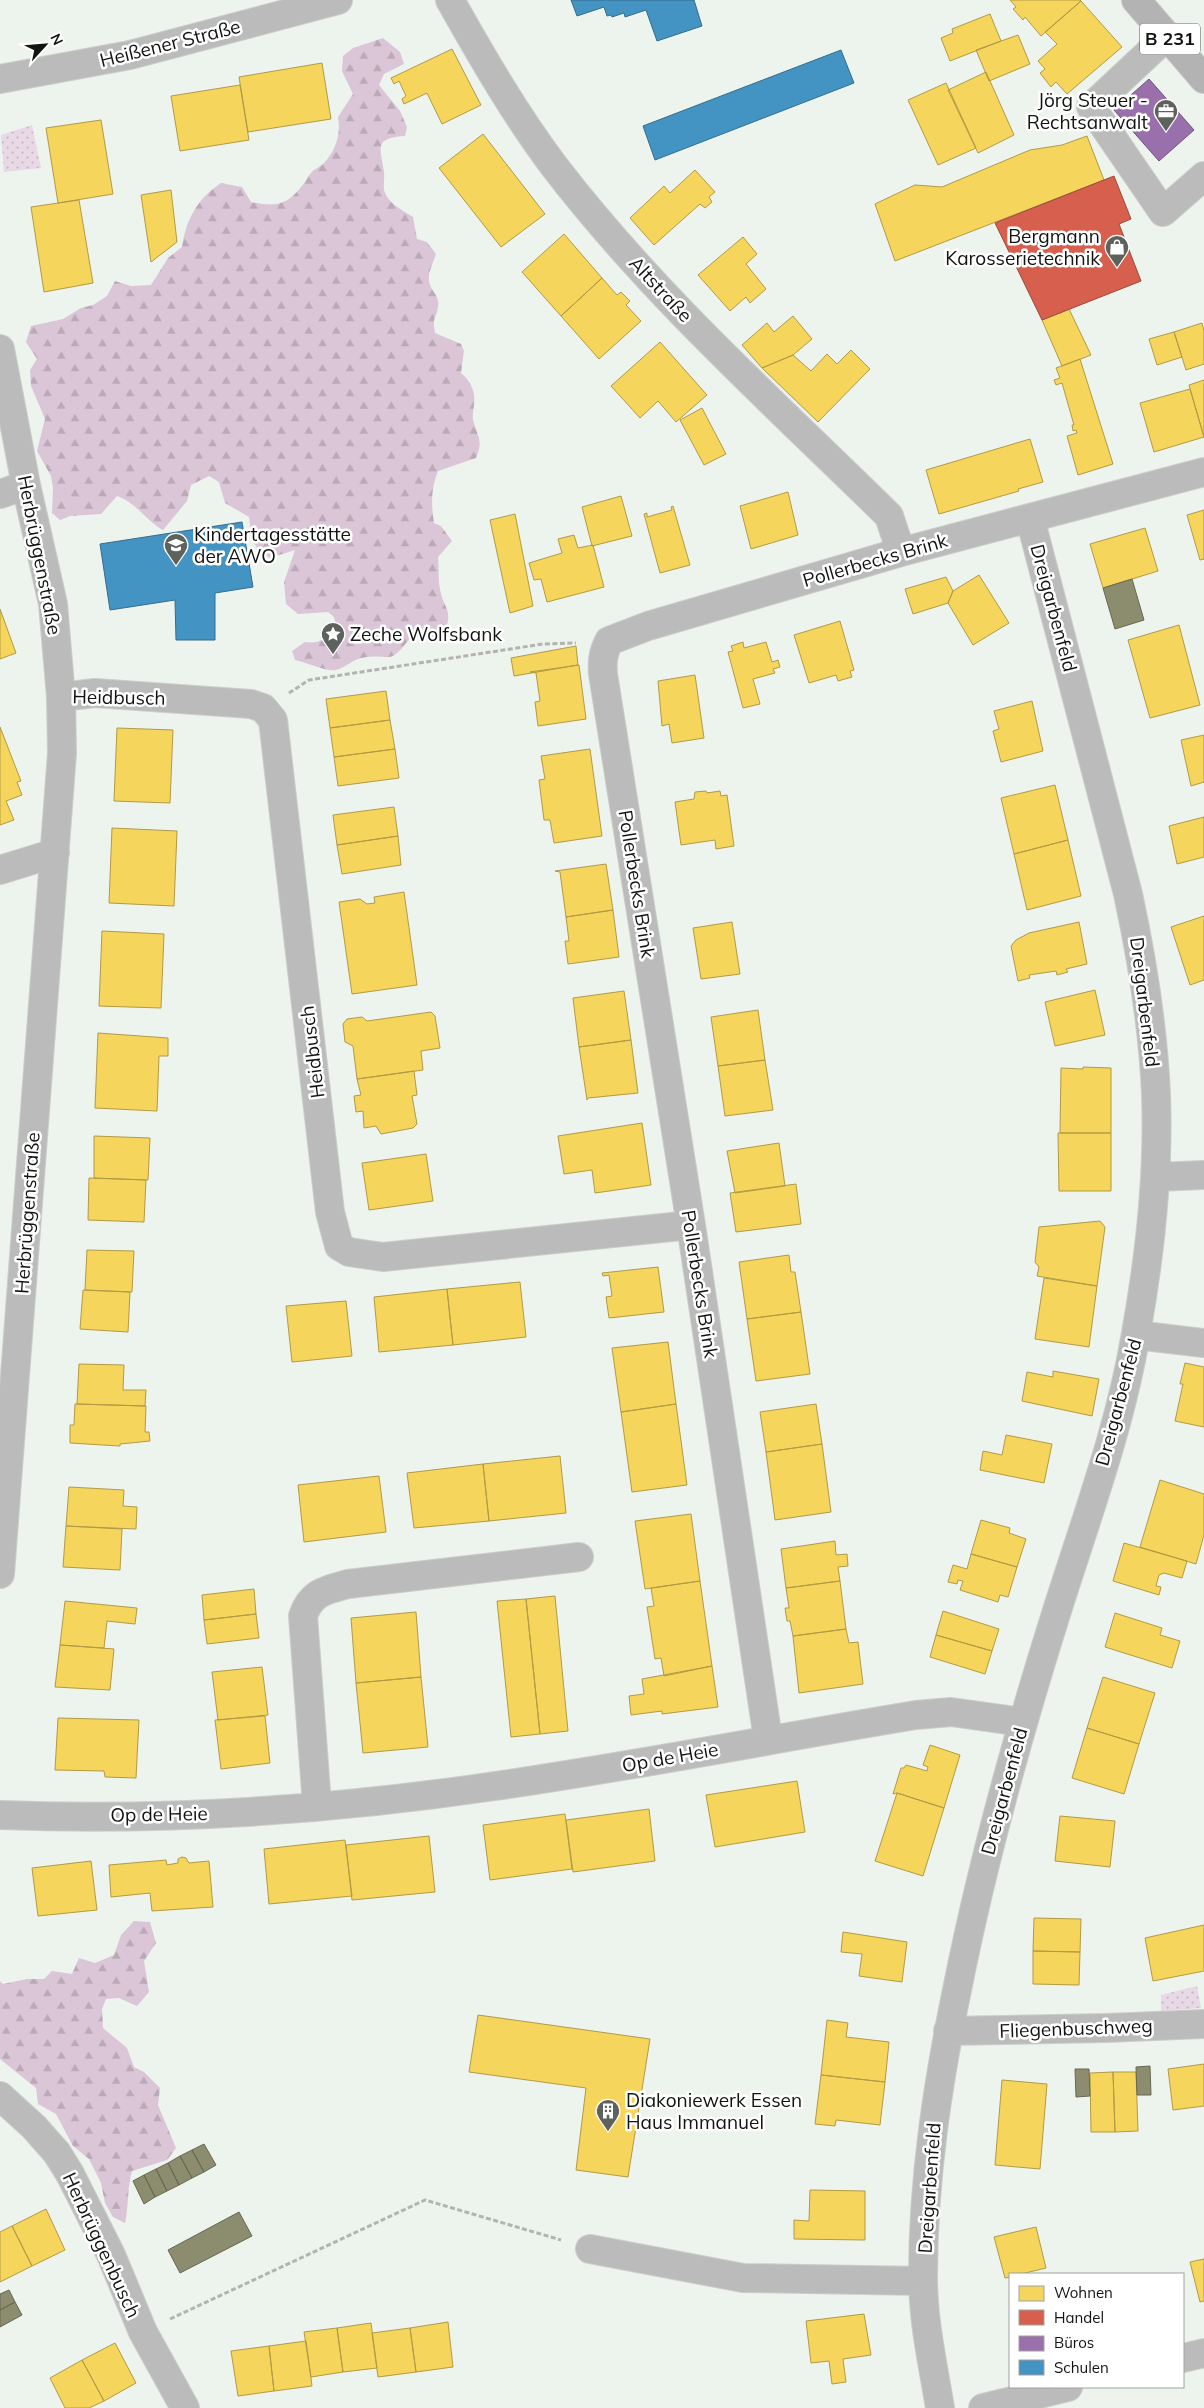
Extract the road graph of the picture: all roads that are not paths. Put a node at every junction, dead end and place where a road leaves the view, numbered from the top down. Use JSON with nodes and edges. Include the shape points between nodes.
{"nodes":[{"id":1,"x":338,"y":0,"type":"edge"},
{"id":2,"x":450,"y":0,"type":"edge"},
{"id":3,"x":1136,"y":0,"type":"edge"},
{"id":4,"x":1168,"y":36,"type":"junction"},
{"id":5,"x":0,"y":79,"type":"edge"},
{"id":6,"x":1204,"y":79,"type":"edge"},
{"id":7,"x":1204,"y":176,"type":"edge"},
{"id":8,"x":0,"y":349,"type":"edge"},
{"id":9,"x":1204,"y":472,"type":"edge"},
{"id":10,"x":26,"y":485,"type":"junction"},
{"id":11,"x":0,"y":494,"type":"edge"},
{"id":12,"x":1030,"y":518,"type":"junction"},
{"id":13,"x":901,"y":552,"type":"junction"},
{"id":14,"x":61,"y":696,"type":"junction"},
{"id":15,"x":55,"y":853,"type":"junction"},
{"id":16,"x":0,"y":870,"type":"edge"},
{"id":17,"x":1204,"y":1174,"type":"edge"},
{"id":18,"x":1155,"y":1177,"type":"junction"},
{"id":19,"x":691,"y":1225,"type":"junction"},
{"id":20,"x":1136,"y":1335,"type":"junction"},
{"id":21,"x":1204,"y":1343,"type":"edge"},
{"id":22,"x":579,"y":1557,"type":"dead end"},
{"id":23,"x":0,"y":1574,"type":"edge"},
{"id":24,"x":1022,"y":1722,"type":"junction"},
{"id":25,"x":768,"y":1740,"type":"junction"},
{"id":26,"x":317,"y":1805,"type":"junction"},
{"id":27,"x":0,"y":1814,"type":"edge"},
{"id":28,"x":1204,"y":2024,"type":"edge"},
{"id":29,"x":948,"y":2031,"type":"junction"},
{"id":30,"x":0,"y":2096,"type":"edge"},
{"id":31,"x":590,"y":2249,"type":"road end"},
{"id":32,"x":923,"y":2281,"type":"junction"},
{"id":33,"x":1204,"y":2353,"type":"edge"},
{"id":34,"x":1184,"y":2358,"type":"edge"},
{"id":35,"x":1064,"y":2388,"type":"edge"},
{"id":36,"x":185,"y":2408,"type":"edge"},
{"id":37,"x":940,"y":2408,"type":"edge"},
{"id":38,"x":983,"y":2408,"type":"edge"}],
"edges":[{"from":1,"to":5,"type":"street","name":"Heißener Straße","via":[[130,55]]},
{"from":2,"to":13,"type":"street","name":"Altstraße","via":[[554,166],[680,310],[889,516]]},
{"from":3,"to":4,"type":"main road","number":"B 231"},
{"from":4,"to":6,"type":"main road","number":"B 231"},
{"from":4,"to":7,"type":"street","via":[[1091,106],[1163,212]]},
{"from":8,"to":10,"type":"street","name":"Herbrüggenstraße"},
{"from":9,"to":12,"type":"street","name":"Pollerbecks Brink"},
{"from":10,"to":11,"type":"street"},
{"from":10,"to":14,"type":"street","name":"Herbrüggenstraße","via":[[53,604]]},
{"from":12,"to":13,"type":"street","name":"Pollerbecks Brink"},
{"from":12,"to":18,"type":"street","name":"Dreigarbenfeld","via":[[1138,938],[1156,1095]]},
{"from":13,"to":19,"type":"street","name":"Pollerbecks Brink","via":[[648,626],[609,641],[602,660]]},
{"from":14,"to":15,"type":"street","name":"Herbrüggenstraße","via":[[62,753]]},
{"from":14,"to":19,"type":"street","name":"Heidbusch","via":[[95,693],[251,704],[263,708],[273,720],[330,1212],[339,1246],[349,1252],[383,1257]]},
{"from":15,"to":16,"type":"street"},
{"from":15,"to":23,"type":"street","name":"Herbrüggenstraße"},
{"from":17,"to":18,"type":"street"},
{"from":18,"to":20,"type":"street","name":"Dreigarbenfeld"},
{"from":19,"to":25,"type":"street","name":"Pollerbecks Brink"},
{"from":20,"to":21,"type":"street"},
{"from":20,"to":24,"type":"street","name":"Dreigarbenfeld","via":[[1106,1450]]},
{"from":22,"to":26,"type":"street","via":[[348,1584],[328,1589],[307,1604],[303,1616]]},
{"from":24,"to":25,"type":"street","name":"Op de Heie","via":[[951,1712]]},
{"from":24,"to":29,"type":"street","name":"Dreigarbenfeld","via":[[975,1899]]},
{"from":25,"to":26,"type":"street","name":"Op de Heie","via":[[493,1786]]},
{"from":26,"to":27,"type":"street","name":"Op de Heie","via":[[205,1813]]},
{"from":28,"to":29,"type":"street","name":"Fliegenbuschweg"},
{"from":29,"to":32,"type":"street","name":"Dreigarbenfeld","via":[[933,2120]]},
{"from":30,"to":36,"type":"street","name":"Herbrüggenbusch","via":[[34,2127],[70,2174],[111,2255],[143,2332]]},
{"from":31,"to":32,"type":"street","name":"Dreigarbenfeld","via":[[742,2278]]},
{"from":32,"to":37,"type":"street","name":"Dreigarbenfeld"},
{"from":33,"to":34,"type":"street"},
{"from":35,"to":38,"type":"street"}]}
